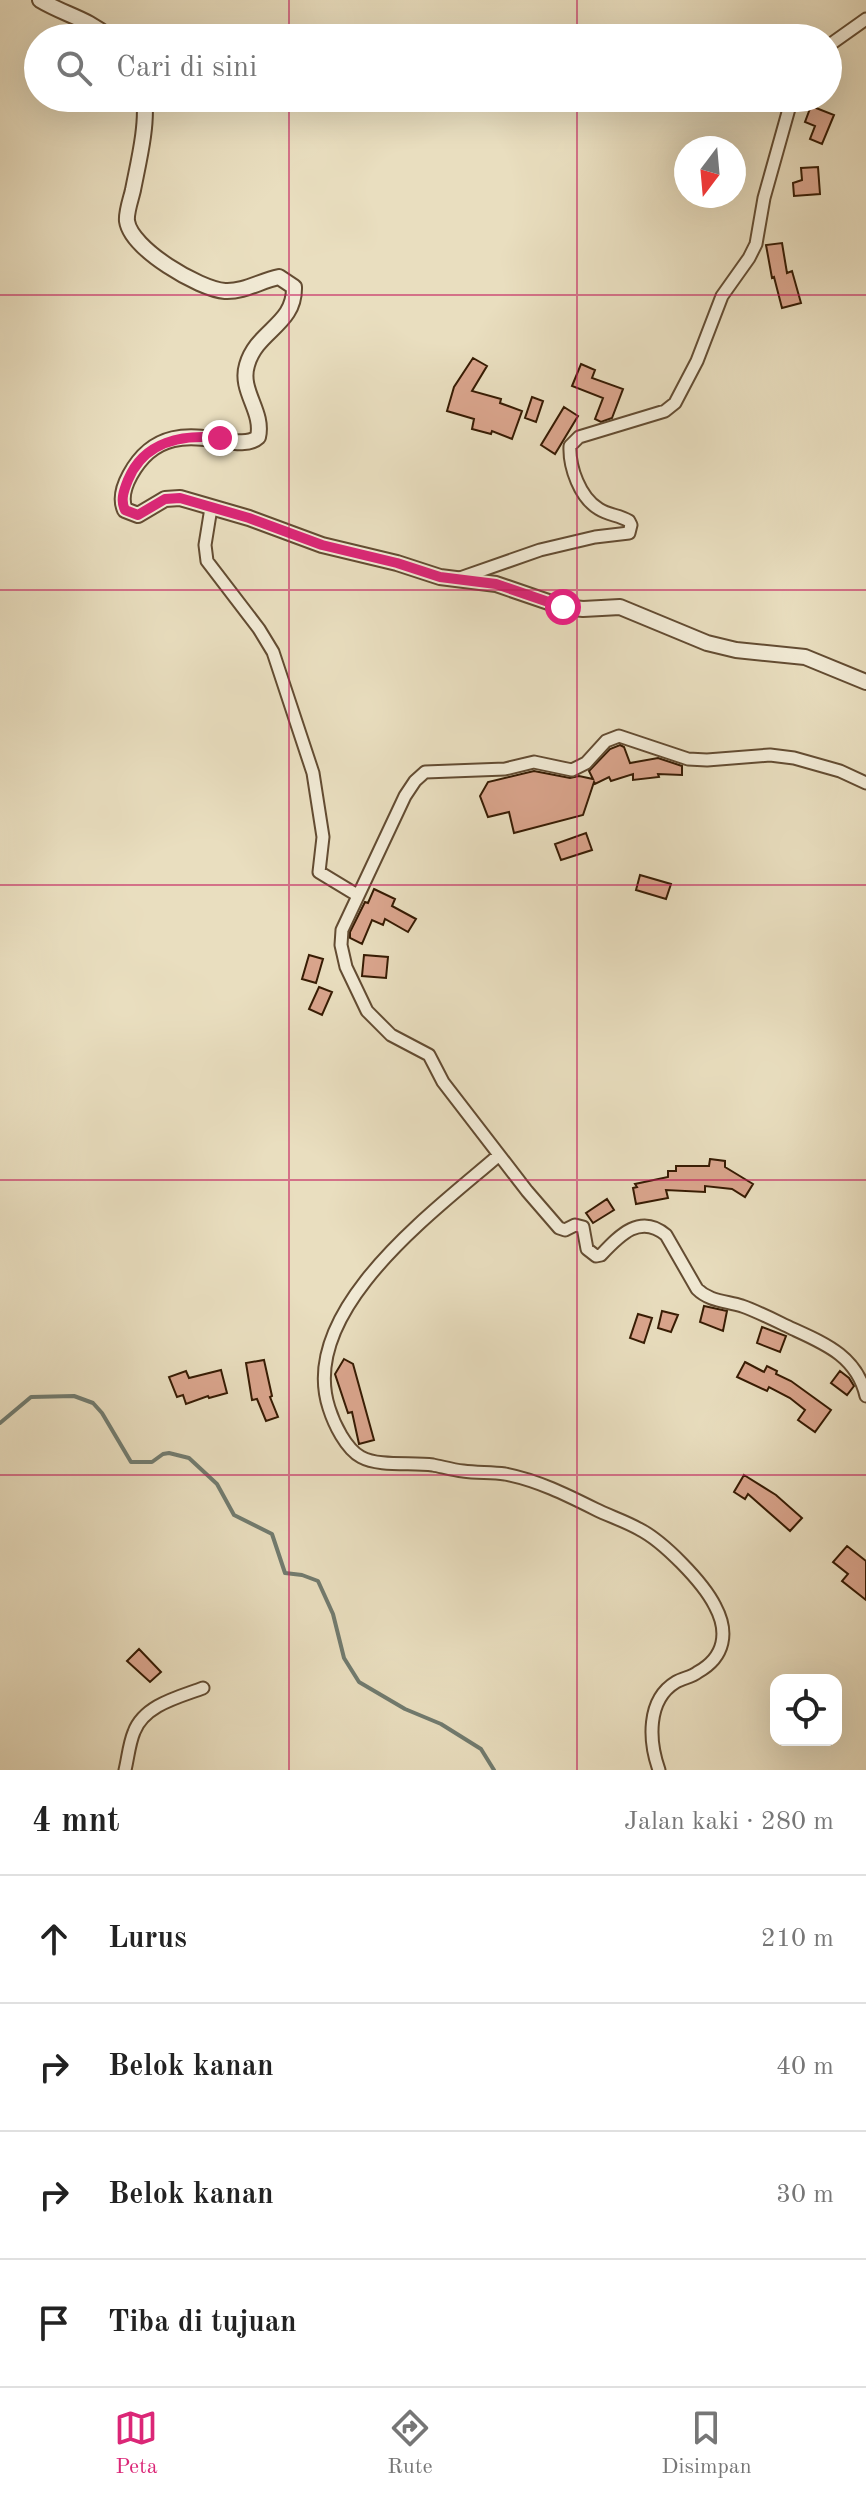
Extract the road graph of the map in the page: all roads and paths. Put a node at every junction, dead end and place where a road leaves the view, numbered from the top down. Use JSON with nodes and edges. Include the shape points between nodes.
{"nodes":[{"id":1,"x":40,"y":0,"type":"edge"},
{"id":2,"x":866,"y":19,"type":"edge"},
{"id":3,"x":90,"y":24,"type":"edge"},
{"id":4,"x":842,"y":36,"type":"edge"},
{"id":5,"x":145,"y":112,"type":"edge"},
{"id":6,"x":788,"y":112,"type":"edge"},
{"id":7,"x":211,"y":508,"type":"junction"},
{"id":8,"x":456,"y":580,"type":"junction"},
{"id":9,"x":866,"y":682,"type":"edge"},
{"id":10,"x":866,"y":783,"type":"edge"},
{"id":11,"x":357,"y":895,"type":"junction"},
{"id":12,"x":499,"y":1155,"type":"junction"},
{"id":13,"x":866,"y":1396,"type":"edge"},
{"id":14,"x":203,"y":1688,"type":"dead end"},
{"id":15,"x":125,"y":1770,"type":"edge"},
{"id":16,"x":659,"y":1770,"type":"edge"}],
"edges":[{"from":1,"to":3,"type":"street"},
{"from":2,"to":4,"type":"street"},
{"from":5,"to":7,"type":"street","via":[[127,220],[139,243],[178,271],[222,291],[279,277],[294,287],[285,319],[261,338],[245,374],[258,437],[247,443],[202,436],[166,441],[137,465],[122,503],[134,515],[174,497]]},
{"from":6,"to":8,"type":"street","via":[[756,244],[722,296],[675,403],[665,411],[585,434],[570,446],[576,478],[587,498],[599,510],[629,521],[631,530],[540,550]]},
{"from":7,"to":8,"type":"street","via":[[313,543]]},
{"from":7,"to":11,"type":"street","via":[[207,561],[268,642],[313,773],[323,837],[319,872]]},
{"from":8,"to":9,"type":"street","via":[[496,584],[572,609],[620,607],[707,643],[805,657]]},
{"from":10,"to":11,"type":"street","via":[[794,758],[688,759],[619,736],[572,770],[534,762],[505,769],[425,772],[405,796]]},
{"from":11,"to":12,"type":"street","via":[[341,945],[367,1011],[391,1035],[429,1055],[443,1082]]},
{"from":12,"to":13,"type":"street","via":[[559,1228],[583,1227],[589,1253],[601,1255],[622,1233],[643,1225],[660,1230],[703,1295],[765,1316],[840,1353],[855,1369]]},
{"from":12,"to":16,"type":"street","via":[[399,1242],[346,1308],[334,1331],[325,1374],[326,1401],[334,1423],[358,1456],[506,1474],[559,1491],[641,1530],[674,1555],[715,1604],[724,1641],[712,1663],[675,1683],[663,1696],[651,1732]]},
{"from":14,"to":15,"type":"street","via":[[164,1703],[140,1722]]}]}
